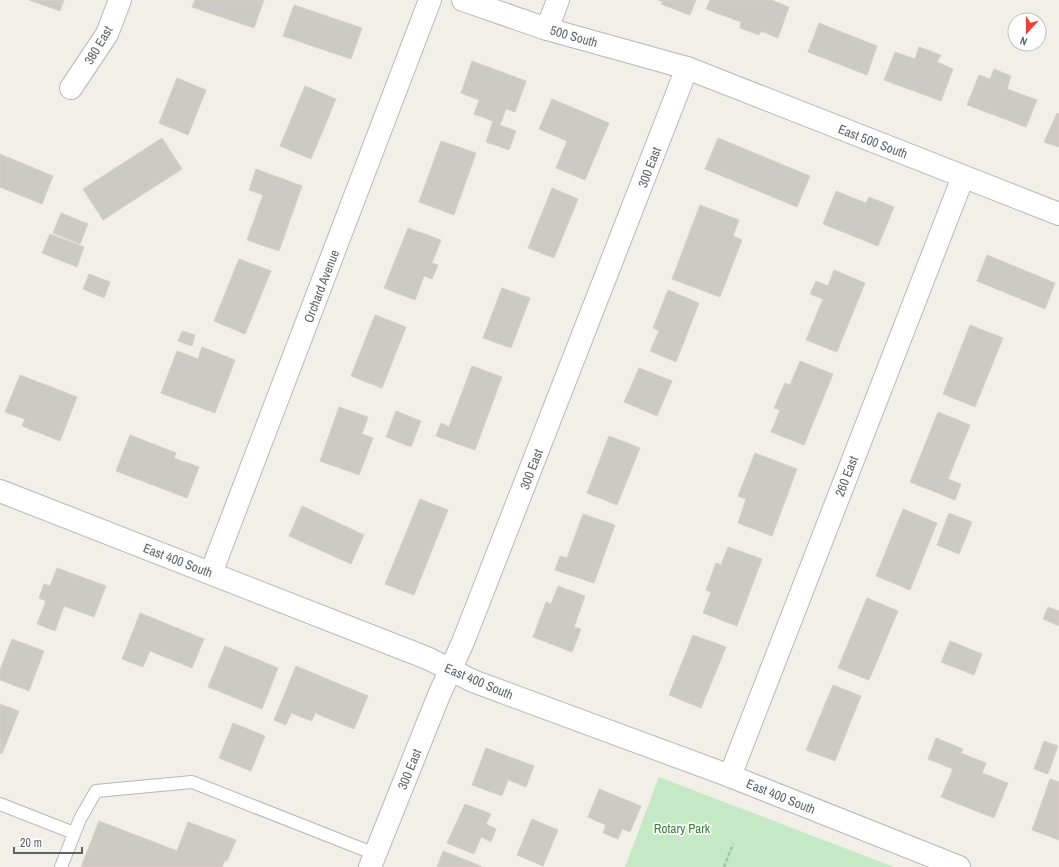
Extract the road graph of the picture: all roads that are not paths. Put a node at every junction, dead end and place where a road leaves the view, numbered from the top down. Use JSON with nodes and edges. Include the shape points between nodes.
{"nodes":[{"id":1,"x":120,"y":0,"type":"edge"},
{"id":2,"x":430,"y":0,"type":"edge"},
{"id":3,"x":463,"y":0,"type":"edge"},
{"id":4,"x":558,"y":0,"type":"edge"},
{"id":5,"x":547,"y":29,"type":"junction"},
{"id":6,"x":687,"y":68,"type":"junction"},
{"id":7,"x":71,"y":88,"type":"dead end"},
{"id":8,"x":963,"y":177,"type":"junction"},
{"id":9,"x":1059,"y":214,"type":"edge"},
{"id":10,"x":2,"y":497,"type":"edge"},
{"id":11,"x":211,"y":573,"type":"junction"},
{"id":12,"x":450,"y":670,"type":"junction"},
{"id":13,"x":730,"y":776,"type":"junction"},
{"id":14,"x":0,"y":804,"type":"edge"},
{"id":15,"x":74,"y":833,"type":"junction"},
{"id":16,"x":373,"y":861,"type":"edge"},
{"id":17,"x":61,"y":867,"type":"edge"},
{"id":18,"x":959,"y":867,"type":"edge"}],
"edges":[{"from":1,"to":7,"type":"street","name":"380 East","via":[[107,34]]},
{"from":2,"to":11,"type":"street","name":"Orchard Avenue"},
{"from":3,"to":5,"type":"street","name":"500 South"},
{"from":4,"to":5,"type":"street"},
{"from":5,"to":6,"type":"street","name":"500 South"},
{"from":6,"to":8,"type":"street","name":"East 500 South"},
{"from":6,"to":12,"type":"street","name":"300 East"},
{"from":8,"to":9,"type":"street","name":"East 500 South"},
{"from":8,"to":13,"type":"street","name":"260 East"},
{"from":10,"to":11,"type":"street","name":"East 400 South"},
{"from":11,"to":12,"type":"street","name":"East 400 South","via":[[427,658]]},
{"from":12,"to":13,"type":"street","name":"East 400 South","via":[[473,681]]},
{"from":12,"to":16,"type":"street","name":"300 East"},
{"from":13,"to":18,"type":"street","name":"East 400 South"},
{"from":14,"to":15,"type":"lane"},
{"from":15,"to":16,"type":"lane","via":[[96,791],[192,782]]},
{"from":15,"to":17,"type":"lane"}]}
